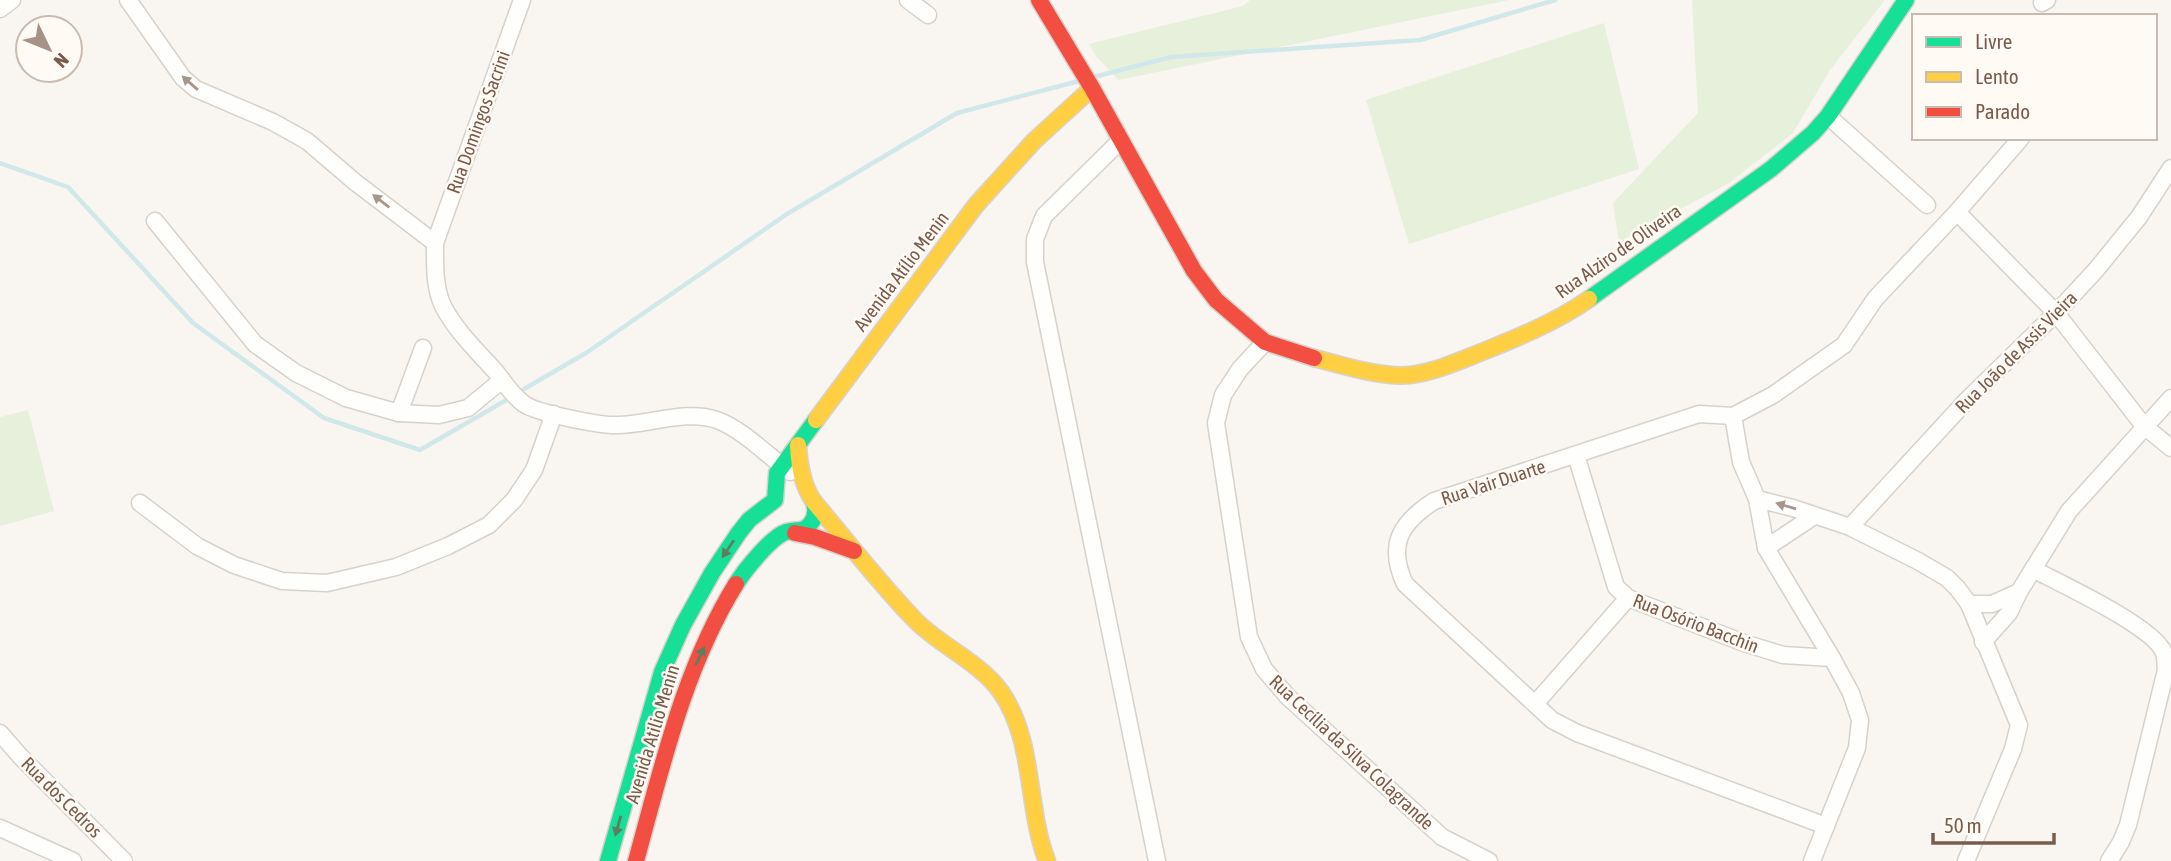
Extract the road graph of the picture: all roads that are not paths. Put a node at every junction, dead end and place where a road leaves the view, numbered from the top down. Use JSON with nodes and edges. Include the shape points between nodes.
{"nodes":[{"id":1,"x":12,"y":0,"type":"edge"},
{"id":2,"x":128,"y":0,"type":"edge"},
{"id":3,"x":522,"y":0,"type":"edge"},
{"id":4,"x":908,"y":0,"type":"edge"},
{"id":5,"x":1039,"y":0,"type":"edge"},
{"id":6,"x":1906,"y":0,"type":"edge"},
{"id":7,"x":0,"y":9,"type":"edge"},
{"id":8,"x":928,"y":15,"type":"dead end"},
{"id":9,"x":1087,"y":80,"type":"junction"},
{"id":10,"x":1828,"y":116,"type":"junction"},
{"id":11,"x":2019,"y":140,"type":"edge"},
{"id":12,"x":1120,"y":141,"type":"junction"},
{"id":13,"x":2171,"y":168,"type":"edge"},
{"id":14,"x":1927,"y":205,"type":"dead end"},
{"id":15,"x":1957,"y":212,"type":"junction"},
{"id":16,"x":155,"y":221,"type":"dead end"},
{"id":17,"x":435,"y":243,"type":"junction"},
{"id":18,"x":2056,"y":313,"type":"junction"},
{"id":19,"x":1265,"y":342,"type":"junction"},
{"id":20,"x":424,"y":348,"type":"dead end"},
{"id":21,"x":502,"y":380,"type":"junction"},
{"id":22,"x":2171,"y":398,"type":"edge"},
{"id":23,"x":399,"y":413,"type":"junction"},
{"id":24,"x":554,"y":414,"type":"junction"},
{"id":25,"x":1734,"y":416,"type":"junction"},
{"id":26,"x":2144,"y":426,"type":"junction"},
{"id":27,"x":798,"y":446,"type":"junction"},
{"id":28,"x":2171,"y":447,"type":"edge"},
{"id":29,"x":1576,"y":455,"type":"junction"},
{"id":30,"x":782,"y":466,"type":"junction"},
{"id":31,"x":809,"y":493,"type":"junction"},
{"id":32,"x":1757,"y":499,"type":"junction"},
{"id":33,"x":775,"y":500,"type":"junction"},
{"id":34,"x":140,"y":503,"type":"dead end"},
{"id":35,"x":1814,"y":516,"type":"junction"},
{"id":36,"x":1850,"y":527,"type":"junction"},
{"id":37,"x":790,"y":533,"type":"junction"},
{"id":38,"x":1766,"y":548,"type":"junction"},
{"id":39,"x":859,"y":554,"type":"junction"},
{"id":40,"x":2033,"y":569,"type":"junction"},
{"id":41,"x":2019,"y":592,"type":"junction"},
{"id":42,"x":1628,"y":598,"type":"junction"},
{"id":43,"x":1969,"y":604,"type":"junction"},
{"id":44,"x":1983,"y":642,"type":"junction"},
{"id":45,"x":1832,"y":658,"type":"junction"},
{"id":46,"x":1535,"y":704,"type":"junction"},
{"id":47,"x":0,"y":733,"type":"edge"},
{"id":48,"x":1826,"y":826,"type":"junction"},
{"id":49,"x":0,"y":828,"type":"edge"},
{"id":50,"x":73,"y":861,"type":"edge"},
{"id":51,"x":124,"y":861,"type":"edge"},
{"id":52,"x":608,"y":861,"type":"edge"},
{"id":53,"x":636,"y":861,"type":"edge"},
{"id":54,"x":1047,"y":861,"type":"edge"},
{"id":55,"x":1157,"y":861,"type":"edge"},
{"id":56,"x":1489,"y":861,"type":"edge"},
{"id":57,"x":1812,"y":861,"type":"edge"},
{"id":58,"x":1966,"y":861,"type":"edge"},
{"id":59,"x":2109,"y":861,"type":"edge"}],
"edges":[{"from":1,"to":7,"type":"street"},
{"from":17,"to":2,"type":"street","one_way":true,"via":[[307,141],[196,89],[183,78]]},
{"from":3,"to":17,"type":"street","name":"Rua Domingos Sacrini"},
{"from":4,"to":8,"type":"street"},
{"from":5,"to":9,"type":"street","name":"Rua Alziro de Oliveira"},
{"from":6,"to":10,"type":"street","name":"Rua Alziro de Oliveira"},
{"from":9,"to":12,"type":"street","name":"Rua Alziro de Oliveira"},
{"from":9,"to":27,"type":"street","name":"Avenida Atílio Menin","via":[[976,205]]},
{"from":10,"to":14,"type":"street"},
{"from":10,"to":19,"type":"street","name":"Rua Alziro de Oliveira","via":[[1772,169],[1576,308],[1526,334],[1443,367],[1408,375],[1364,371]]},
{"from":11,"to":15,"type":"street"},
{"from":12,"to":19,"type":"street","name":"Rua Alziro de Oliveira","via":[[1201,281]]},
{"from":12,"to":55,"type":"street","via":[[1044,216],[1035,239],[1035,262]]},
{"from":13,"to":18,"type":"street","name":"Rua João de Assis Vieira","via":[[2139,217]]},
{"from":15,"to":18,"type":"street"},
{"from":15,"to":25,"type":"street","via":[[1875,299],[1844,345],[1773,395]]},
{"from":16,"to":23,"type":"street","via":[[255,344],[296,373],[336,393]]},
{"from":17,"to":21,"type":"street","via":[[436,279],[443,305]]},
{"from":18,"to":26,"type":"street"},
{"from":18,"to":36,"type":"street","name":"Rua João de Assis Vieira","via":[[1966,400]]},
{"from":19,"to":56,"type":"street","name":"Rua Cecília da Silva Colagrande","via":[[1223,396],[1216,423],[1249,637],[1264,669],[1288,697],[1442,837]]},
{"from":20,"to":23,"type":"street"},
{"from":21,"to":23,"type":"street","via":[[468,408],[439,415]]},
{"from":21,"to":24,"type":"street","via":[[524,404]]},
{"from":22,"to":26,"type":"street"},
{"from":24,"to":30,"type":"street","via":[[615,426],[689,415],[717,420]]},
{"from":24,"to":34,"type":"street","via":[[534,470],[514,500],[489,525],[396,567],[327,583],[282,581],[234,565],[197,546]]},
{"from":25,"to":29,"type":"street","name":"Rua Vair Duarte","via":[[1699,414]]},
{"from":25,"to":32,"type":"street","via":[[1741,462]]},
{"from":26,"to":28,"type":"street"},
{"from":26,"to":40,"type":"street","via":[[2069,511]]},
{"from":27,"to":30,"type":"street","name":"Avenida Atílio Menin"},
{"from":27,"to":31,"type":"street"},
{"from":29,"to":42,"type":"street","name":"Rua Osório Bacchin","via":[[1616,587]]},
{"from":29,"to":46,"type":"street","name":"Rua Vair Duarte","via":[[1434,500],[1403,527],[1396,546],[1397,567],[1405,584]]},
{"from":30,"to":31,"type":"street"},
{"from":30,"to":33,"type":"street","name":"Avenida Atílio Menin"},
{"from":31,"to":33,"type":"street","via":[[793,490]]},
{"from":31,"to":37,"type":"street","name":"Avenida Atilio Menin","via":[[816,515],[811,525]]},
{"from":31,"to":39,"type":"street"},
{"from":35,"to":32,"type":"street","one_way":true},
{"from":32,"to":38,"type":"street"},
{"from":33,"to":37,"type":"street","via":[[776,522]]},
{"from":33,"to":52,"type":"street","name":"Avenida Atilio Menin","one_way":true,"via":[[738,534],[683,625],[662,672]]},
{"from":35,"to":36,"type":"street"},
{"from":35,"to":38,"type":"street"},
{"from":36,"to":43,"type":"street","via":[[1937,571]]},
{"from":37,"to":39,"type":"street"},
{"from":53,"to":37,"type":"street","name":"Avenida Atilio Menin","one_way":true,"via":[[691,675],[715,622],[738,579],[765,548]]},
{"from":38,"to":45,"type":"street"},
{"from":39,"to":54,"type":"street","via":[[916,622],[1000,691],[1019,728],[1039,840]]},
{"from":40,"to":41,"type":"street"},
{"from":40,"to":59,"type":"street","via":[[2134,624],[2164,652],[2166,670],[2128,825]]},
{"from":41,"to":43,"type":"street","via":[[1992,604]]},
{"from":41,"to":44,"type":"street","via":[[2010,613]]},
{"from":42,"to":45,"type":"street","name":"Rua Osório Bacchin","via":[[1783,655]]},
{"from":42,"to":46,"type":"street"},
{"from":43,"to":44,"type":"street"},
{"from":44,"to":58,"type":"street","via":[[2019,725]]},
{"from":45,"to":48,"type":"street","via":[[1860,720],[1857,748]]},
{"from":46,"to":48,"type":"street","name":"Rua Vair Duarte","via":[[1552,720],[1577,733]]},
{"from":47,"to":51,"type":"street","name":"Rua dos Cedros"},
{"from":48,"to":57,"type":"street"},
{"from":49,"to":50,"type":"street"}]}
